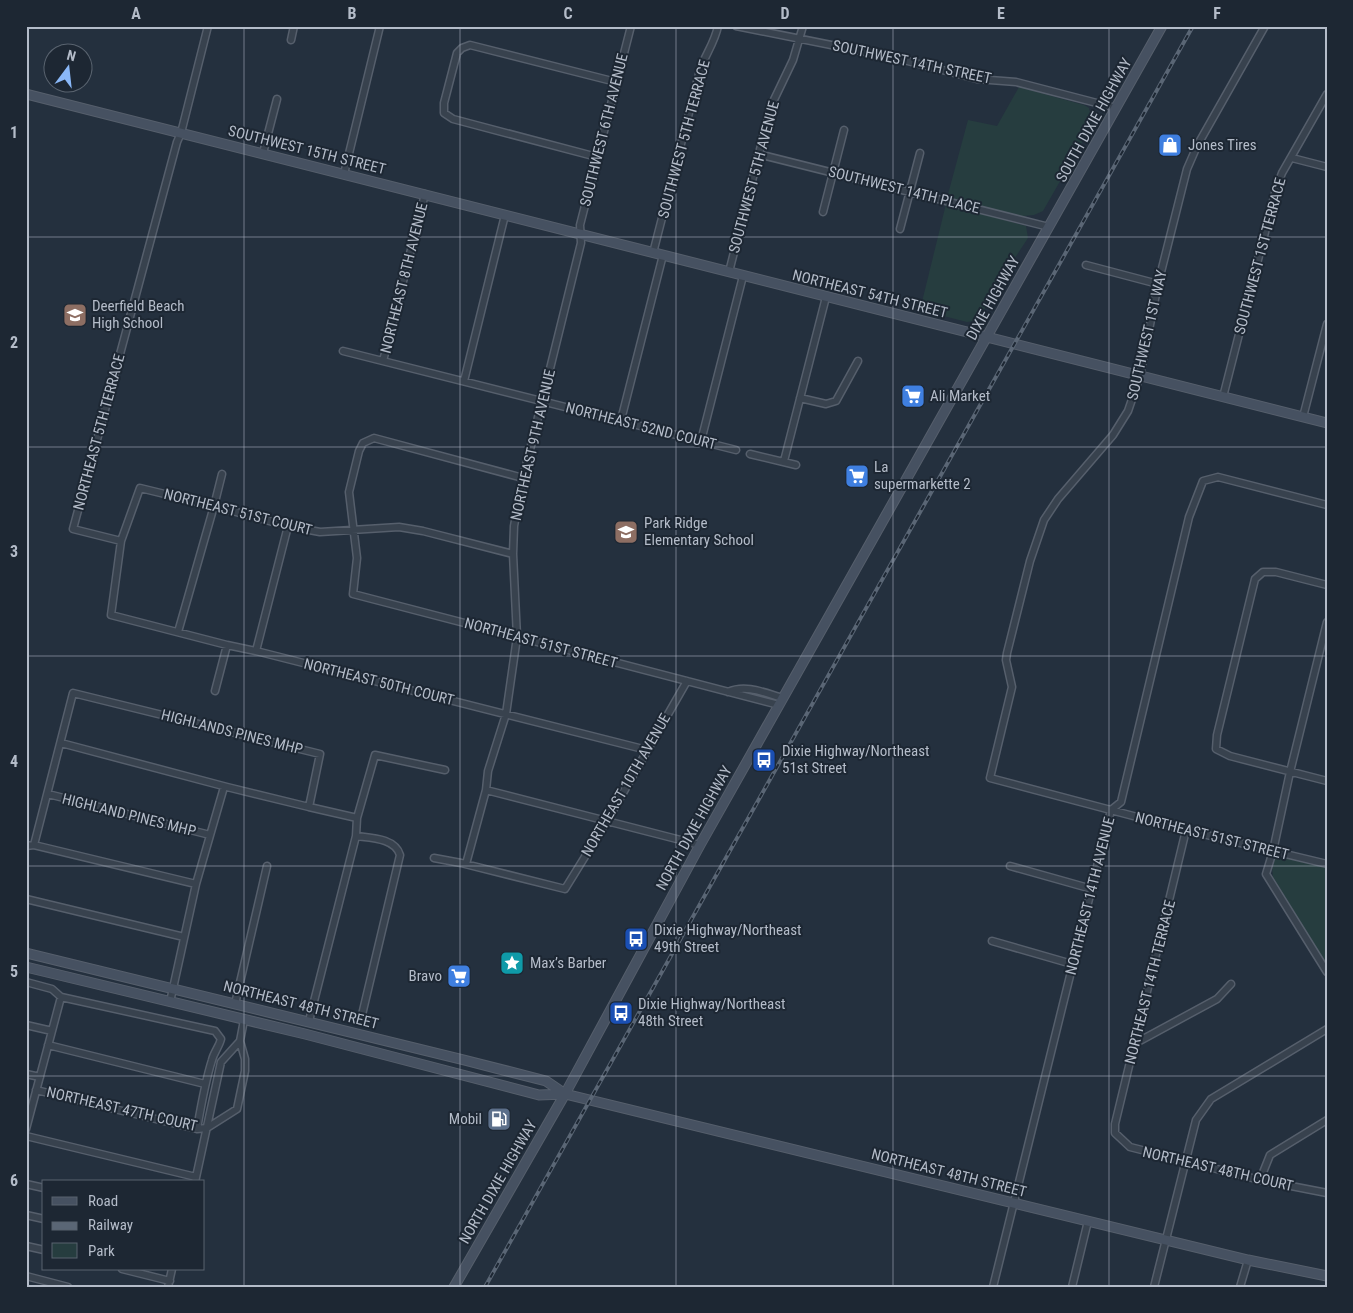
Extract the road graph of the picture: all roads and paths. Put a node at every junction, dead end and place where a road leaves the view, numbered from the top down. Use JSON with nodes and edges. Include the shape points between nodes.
{"nodes":[{"id":1,"x":208,"y":26,"type":"edge"},
{"id":2,"x":294,"y":26,"type":"edge"},
{"id":3,"x":380,"y":26,"type":"edge"},
{"id":4,"x":631,"y":26,"type":"edge"},
{"id":5,"x":718,"y":26,"type":"edge"},
{"id":6,"x":736,"y":26,"type":"edge"},
{"id":7,"x":803,"y":26,"type":"edge"},
{"id":8,"x":1162,"y":26,"type":"edge"},
{"id":9,"x":1265,"y":26,"type":"edge"},
{"id":10,"x":800,"y":38,"type":"junction"},
{"id":11,"x":291,"y":40,"type":"dead end"},
{"id":12,"x":616,"y":82,"type":"junction"},
{"id":13,"x":26,"y":94,"type":"edge"},
{"id":14,"x":1327,"y":94,"type":"edge"},
{"id":15,"x":277,"y":99,"type":"dead end"},
{"id":16,"x":1116,"y":108,"type":"junction"},
{"id":17,"x":844,"y":130,"type":"dead end"},
{"id":18,"x":181,"y":133,"type":"junction"},
{"id":19,"x":920,"y":153,"type":"dead end"},
{"id":20,"x":263,"y":154,"type":"junction"},
{"id":21,"x":758,"y":154,"type":"junction"},
{"id":22,"x":597,"y":157,"type":"junction"},
{"id":23,"x":1292,"y":158,"type":"junction"},
{"id":24,"x":1327,"y":167,"type":"edge"},
{"id":25,"x":833,"y":173,"type":"junction"},
{"id":26,"x":344,"y":174,"type":"junction"},
{"id":27,"x":909,"y":192,"type":"junction"},
{"id":28,"x":425,"y":194,"type":"junction"},
{"id":29,"x":823,"y":212,"type":"dead end"},
{"id":30,"x":505,"y":214,"type":"junction"},
{"id":31,"x":1049,"y":227,"type":"junction"},
{"id":32,"x":900,"y":229,"type":"dead end"},
{"id":33,"x":582,"y":234,"type":"junction"},
{"id":34,"x":653,"y":252,"type":"junction"},
{"id":35,"x":663,"y":255,"type":"junction"},
{"id":36,"x":1086,"y":266,"type":"dead end"},
{"id":37,"x":729,"y":272,"type":"junction"},
{"id":38,"x":743,"y":276,"type":"junction"},
{"id":39,"x":1158,"y":284,"type":"junction"},
{"id":40,"x":826,"y":297,"type":"junction"},
{"id":41,"x":1327,"y":324,"type":"edge"},
{"id":42,"x":987,"y":337,"type":"junction"},
{"id":43,"x":343,"y":351,"type":"dead end"},
{"id":44,"x":383,"y":361,"type":"junction"},
{"id":45,"x":858,"y":361,"type":"dead end"},
{"id":46,"x":1140,"y":376,"type":"junction"},
{"id":47,"x":464,"y":381,"type":"junction"},
{"id":48,"x":961,"y":384,"type":"joint"},
{"id":49,"x":1223,"y":397,"type":"junction"},
{"id":50,"x":800,"y":398,"type":"junction"},
{"id":51,"x":542,"y":401,"type":"junction"},
{"id":52,"x":1303,"y":417,"type":"junction"},
{"id":53,"x":621,"y":420,"type":"junction"},
{"id":54,"x":1327,"y":423,"type":"edge"},
{"id":55,"x":701,"y":441,"type":"junction"},
{"id":56,"x":736,"y":450,"type":"dead end"},
{"id":57,"x":750,"y":454,"type":"dead end"},
{"id":58,"x":784,"y":462,"type":"junction"},
{"id":59,"x":796,"y":465,"type":"dead end"},
{"id":60,"x":222,"y":474,"type":"dead end"},
{"id":61,"x":523,"y":478,"type":"junction"},
{"id":62,"x":1327,"y":505,"type":"edge"},
{"id":63,"x":214,"y":506,"type":"junction"},
{"id":64,"x":288,"y":526,"type":"junction"},
{"id":65,"x":352,"y":530,"type":"junction"},
{"id":66,"x":121,"y":541,"type":"junction"},
{"id":67,"x":513,"y":554,"type":"junction"},
{"id":68,"x":1327,"y":585,"type":"edge"},
{"id":69,"x":1327,"y":622,"type":"edge"},
{"id":70,"x":178,"y":632,"type":"junction"},
{"id":71,"x":517,"y":637,"type":"junction"},
{"id":72,"x":227,"y":645,"type":"junction"},
{"id":73,"x":256,"y":651,"type":"junction"},
{"id":74,"x":688,"y":681,"type":"junction"},
{"id":75,"x":215,"y":691,"type":"dead end"},
{"id":76,"x":781,"y":702,"type":"junction"},
{"id":77,"x":506,"y":714,"type":"junction"},
{"id":78,"x":61,"y":743,"type":"junction"},
{"id":79,"x":647,"y":750,"type":"junction"},
{"id":80,"x":445,"y":770,"type":"dead end"},
{"id":81,"x":1290,"y":772,"type":"junction"},
{"id":82,"x":990,"y":778,"type":"joint"},
{"id":83,"x":1327,"y":782,"type":"edge"},
{"id":84,"x":224,"y":786,"type":"junction"},
{"id":85,"x":486,"y":790,"type":"junction"},
{"id":86,"x":48,"y":794,"type":"junction"},
{"id":87,"x":310,"y":806,"type":"junction"},
{"id":88,"x":1111,"y":810,"type":"junction"},
{"id":89,"x":357,"y":818,"type":"junction"},
{"id":90,"x":607,"y":821,"type":"junction"},
{"id":91,"x":1186,"y":830,"type":"junction"},
{"id":92,"x":210,"y":835,"type":"junction"},
{"id":93,"x":356,"y":836,"type":"junction"},
{"id":94,"x":700,"y":844,"type":"junction"},
{"id":95,"x":34,"y":845,"type":"junction"},
{"id":96,"x":26,"y":846,"type":"edge"},
{"id":97,"x":1273,"y":851,"type":"junction"},
{"id":98,"x":434,"y":858,"type":"dead end"},
{"id":99,"x":466,"y":864,"type":"junction"},
{"id":100,"x":1327,"y":864,"type":"edge"},
{"id":101,"x":267,"y":866,"type":"dead end"},
{"id":102,"x":1010,"y":866,"type":"dead end"},
{"id":103,"x":196,"y":884,"type":"junction"},
{"id":104,"x":1092,"y":888,"type":"junction"},
{"id":105,"x":26,"y":899,"type":"edge"},
{"id":106,"x":184,"y":937,"type":"junction"},
{"id":107,"x":992,"y":942,"type":"dead end"},
{"id":108,"x":26,"y":953,"type":"edge"},
{"id":109,"x":1072,"y":964,"type":"junction"},
{"id":110,"x":26,"y":968,"type":"edge"},
{"id":111,"x":1327,"y":972,"type":"edge"},
{"id":112,"x":26,"y":982,"type":"edge"},
{"id":113,"x":1231,"y":984,"type":"dead end"},
{"id":114,"x":173,"y":988,"type":"junction"},
{"id":115,"x":61,"y":997,"type":"junction"},
{"id":116,"x":170,"y":1002,"type":"junction"},
{"id":117,"x":235,"y":1004,"type":"junction"},
{"id":118,"x":361,"y":1019,"type":"dead end"},
{"id":119,"x":244,"y":1020,"type":"junction"},
{"id":120,"x":309,"y":1021,"type":"junction"},
{"id":121,"x":26,"y":1025,"type":"edge"},
{"id":122,"x":326,"y":1025,"type":"junction"},
{"id":123,"x":1327,"y":1029,"type":"edge"},
{"id":124,"x":52,"y":1031,"type":"junction"},
{"id":125,"x":240,"y":1041,"type":"junction"},
{"id":126,"x":1134,"y":1044,"type":"junction"},
{"id":127,"x":48,"y":1046,"type":"junction"},
{"id":128,"x":26,"y":1074,"type":"edge"},
{"id":129,"x":40,"y":1077,"type":"junction"},
{"id":130,"x":205,"y":1084,"type":"junction"},
{"id":131,"x":36,"y":1090,"type":"junction"},
{"id":132,"x":565,"y":1094,"type":"junction"},
{"id":133,"x":1327,"y":1120,"type":"edge"},
{"id":134,"x":207,"y":1128,"type":"junction"},
{"id":135,"x":26,"y":1129,"type":"edge"},
{"id":136,"x":197,"y":1129,"type":"junction"},
{"id":137,"x":1115,"y":1133,"type":"joint"},
{"id":138,"x":26,"y":1136,"type":"edge"},
{"id":139,"x":1185,"y":1162,"type":"junction"},
{"id":140,"x":196,"y":1179,"type":"edge"},
{"id":141,"x":1260,"y":1180,"type":"junction"},
{"id":142,"x":26,"y":1184,"type":"edge"},
{"id":143,"x":42,"y":1188,"type":"edge"},
{"id":144,"x":1327,"y":1193,"type":"edge"},
{"id":145,"x":1014,"y":1203,"type":"junction"},
{"id":146,"x":26,"y":1215,"type":"edge"},
{"id":147,"x":42,"y":1219,"type":"edge"},
{"id":148,"x":1088,"y":1222,"type":"junction"},
{"id":149,"x":1165,"y":1240,"type":"junction"},
{"id":150,"x":26,"y":1246,"type":"edge"},
{"id":151,"x":42,"y":1250,"type":"edge"},
{"id":152,"x":1248,"y":1260,"type":"junction"},
{"id":153,"x":125,"y":1270,"type":"edge"},
{"id":154,"x":172,"y":1270,"type":"edge"},
{"id":155,"x":26,"y":1276,"type":"edge"},
{"id":156,"x":1327,"y":1276,"type":"edge"},
{"id":157,"x":169,"y":1284,"type":"edge"},
{"id":158,"x":68,"y":1287,"type":"edge"},
{"id":159,"x":454,"y":1287,"type":"edge"},
{"id":160,"x":993,"y":1287,"type":"edge"},
{"id":161,"x":1072,"y":1287,"type":"edge"},
{"id":162,"x":1154,"y":1287,"type":"edge"},
{"id":163,"x":1240,"y":1287,"type":"edge"}],
"edges":[{"from":1,"to":18,"type":"street","name":"NORTHEAST 5TH TERRACE"},
{"from":2,"to":11,"type":"street"},
{"from":3,"to":26,"type":"street"},
{"from":4,"to":12,"type":"street","name":"SOUTHWEST 6TH AVENUE"},
{"from":5,"to":34,"type":"street","name":"SOUTHWEST 5TH TERRACE","via":[[700,70]]},
{"from":6,"to":10,"type":"street","name":"SOUTHWEST 14TH STREET"},
{"from":7,"to":10,"type":"street","name":"SOUTHWEST 5TH AVENUE"},
{"from":8,"to":16,"type":"main road","name":"SOUTH DIXIE HIGHWAY"},
{"from":9,"to":39,"type":"street","name":"SOUTHWEST 1ST WAY","via":[[1187,169]]},
{"from":10,"to":16,"type":"street","name":"SOUTHWEST 14TH STREET","via":[[977,79],[1016,82]]},
{"from":10,"to":21,"type":"street","name":"SOUTHWEST 5TH AVENUE","via":[[771,106]]},
{"from":12,"to":22,"type":"street","name":"SOUTHWEST 6TH AVENUE"},
{"from":12,"to":22,"type":"street","via":[[470,45],[457,53],[444,103],[444,113],[453,120]]},
{"from":13,"to":18,"type":"main road","name":"SOUTHWEST 15TH STREET"},
{"from":14,"to":23,"type":"street","name":"SOUTHWEST 1ST TERRACE"},
{"from":15,"to":20,"type":"street"},
{"from":16,"to":31,"type":"main road","name":"SOUTH DIXIE HIGHWAY"},
{"from":17,"to":25,"type":"street"},
{"from":18,"to":20,"type":"main road","name":"SOUTHWEST 15TH STREET"},
{"from":18,"to":66,"type":"street","name":"NORTHEAST 5TH TERRACE","via":[[73,529]]},
{"from":19,"to":27,"type":"street"},
{"from":20,"to":26,"type":"main road","name":"SOUTHWEST 15TH STREET"},
{"from":21,"to":25,"type":"street","name":"SOUTHWEST 14TH PLACE"},
{"from":21,"to":37,"type":"street","name":"SOUTHWEST 5TH AVENUE"},
{"from":22,"to":33,"type":"street","name":"SOUTHWEST 6TH AVENUE","via":[[580,225]]},
{"from":23,"to":24,"type":"street"},
{"from":23,"to":49,"type":"street","name":"SOUTHWEST 1ST TERRACE","via":[[1276,188]]},
{"from":25,"to":27,"type":"street","name":"SOUTHWEST 14TH PLACE"},
{"from":25,"to":29,"type":"street"},
{"from":26,"to":28,"type":"main road","name":"SOUTHWEST 15TH STREET"},
{"from":27,"to":31,"type":"street","name":"SOUTHWEST 14TH PLACE"},
{"from":27,"to":32,"type":"street"},
{"from":28,"to":30,"type":"main road","name":"SOUTHWEST 15TH STREET"},
{"from":28,"to":44,"type":"street","name":"NORTHEAST 8TH AVENUE"},
{"from":30,"to":33,"type":"main road","name":"SOUTHWEST 15TH STREET"},
{"from":30,"to":47,"type":"street"},
{"from":31,"to":42,"type":"main road","name":"DIXIE HIGHWAY"},
{"from":33,"to":34,"type":"main road","name":"NORTHEAST 54TH STREET"},
{"from":33,"to":51,"type":"street","name":"NORTHEAST 9TH AVENUE"},
{"from":34,"to":35,"type":"main road","name":"NORTHEAST 54TH STREET"},
{"from":35,"to":37,"type":"main road","name":"NORTHEAST 54TH STREET"},
{"from":35,"to":53,"type":"street"},
{"from":36,"to":39,"type":"street"},
{"from":37,"to":38,"type":"main road","name":"NORTHEAST 54TH STREET"},
{"from":38,"to":40,"type":"main road","name":"NORTHEAST 54TH STREET"},
{"from":38,"to":55,"type":"street"},
{"from":39,"to":46,"type":"street","name":"SOUTHWEST 1ST WAY"},
{"from":40,"to":42,"type":"main road","name":"NORTHEAST 54TH STREET"},
{"from":40,"to":50,"type":"street"},
{"from":41,"to":52,"type":"street"},
{"from":42,"to":46,"type":"main road","name":"NORTHEAST 54TH STREET"},
{"from":42,"to":48,"type":"main road","name":"DIXIE HIGHWAY"},
{"from":43,"to":44,"type":"street","name":"NORTHEAST 52ND COURT"},
{"from":44,"to":47,"type":"street","name":"NORTHEAST 52ND COURT"},
{"from":45,"to":50,"type":"street","via":[[836,401],[826,404]]},
{"from":46,"to":49,"type":"main road","name":"NORTHEAST 54TH STREET"},
{"from":46,"to":82,"type":"street","name":"SOUTHWEST 1ST WAY","via":[[1122,422],[1050,509],[1039,533],[1007,653],[1012,687]]},
{"from":47,"to":51,"type":"street","name":"NORTHEAST 52ND COURT"},
{"from":48,"to":76,"type":"main road","name":"NORTH DIXIE HIGHWAY"},
{"from":49,"to":52,"type":"main road","name":"NORTHEAST 54TH STREET"},
{"from":50,"to":58,"type":"street"},
{"from":51,"to":53,"type":"street","name":"NORTHEAST 52ND COURT"},
{"from":51,"to":61,"type":"street","name":"NORTHEAST 9TH AVENUE"},
{"from":52,"to":54,"type":"main road","name":"NORTHEAST 54TH STREET"},
{"from":53,"to":55,"type":"street","name":"NORTHEAST 52ND COURT"},
{"from":55,"to":56,"type":"street","name":"NORTHEAST 52ND COURT"},
{"from":57,"to":58,"type":"street"},
{"from":58,"to":59,"type":"street"},
{"from":60,"to":63,"type":"street"},
{"from":61,"to":65,"type":"street","via":[[374,438],[363,443],[359,451],[348,492]]},
{"from":61,"to":67,"type":"street","name":"NORTHEAST 9TH AVENUE","via":[[514,526]]},
{"from":62,"to":88,"type":"street","name":"NORTHEAST 14TH AVENUE","via":[[1218,477],[1203,481],[1189,517],[1121,802]]},
{"from":63,"to":64,"type":"street","name":"NORTHEAST 51ST COURT"},
{"from":63,"to":66,"type":"street","name":"NORTHEAST 51ST COURT","via":[[140,488]]},
{"from":63,"to":70,"type":"street"},
{"from":64,"to":65,"type":"street","name":"NORTHEAST 51ST COURT","via":[[320,532]]},
{"from":64,"to":73,"type":"street"},
{"from":65,"to":67,"type":"street","name":"NORTHEAST 51ST COURT","via":[[398,527]]},
{"from":65,"to":71,"type":"street","name":"NORTHEAST 51ST STREET","via":[[357,558],[353,594]]},
{"from":66,"to":70,"type":"street","name":"NORTHEAST 50TH COURT","via":[[111,615]]},
{"from":67,"to":71,"type":"street","name":"NORTHEAST 9TH AVENUE"},
{"from":68,"to":81,"type":"street","via":[[1276,572],[1263,572],[1255,579],[1217,735],[1216,749],[1230,756]]},
{"from":69,"to":81,"type":"street"},
{"from":70,"to":72,"type":"street","name":"NORTHEAST 50TH COURT"},
{"from":71,"to":74,"type":"street","name":"NORTHEAST 51ST STREET"},
{"from":71,"to":77,"type":"street","name":"NORTHEAST 9TH AVENUE"},
{"from":72,"to":73,"type":"street","name":"NORTHEAST 50TH COURT"},
{"from":72,"to":75,"type":"street"},
{"from":73,"to":77,"type":"street","name":"NORTHEAST 50TH COURT"},
{"from":74,"to":76,"type":"street","name":"NORTHEAST 51ST STREET","via":[[728,692],[749,688]]},
{"from":74,"to":79,"type":"street","name":"NORTHEAST 10TH AVENUE"},
{"from":76,"to":94,"type":"main road","name":"NORTH DIXIE HIGHWAY"},
{"from":77,"to":79,"type":"street","name":"NORTHEAST 50TH COURT"},
{"from":77,"to":85,"type":"street","name":"NORTHEAST 9TH AVENUE","via":[[488,771]]},
{"from":78,"to":84,"type":"street"},
{"from":78,"to":86,"type":"street"},
{"from":78,"to":87,"type":"street","name":"HIGHLANDS PINES MHP","via":[[73,693],[320,754]]},
{"from":79,"to":90,"type":"street","name":"NORTHEAST 10TH AVENUE"},
{"from":80,"to":89,"type":"street","via":[[374,755]]},
{"from":81,"to":83,"type":"street"},
{"from":81,"to":97,"type":"street"},
{"from":82,"to":88,"type":"street","name":"NORTHEAST 51ST STREET"},
{"from":84,"to":87,"type":"street"},
{"from":84,"to":92,"type":"street"},
{"from":85,"to":90,"type":"street"},
{"from":85,"to":99,"type":"street","name":"NORTHEAST 9TH AVENUE"},
{"from":86,"to":92,"type":"street","name":"HIGHLAND PINES MHP"},
{"from":86,"to":95,"type":"street"},
{"from":87,"to":89,"type":"street"},
{"from":88,"to":91,"type":"street","name":"NORTHEAST 51ST STREET"},
{"from":88,"to":104,"type":"street","name":"NORTHEAST 14TH AVENUE"},
{"from":89,"to":93,"type":"street"},
{"from":90,"to":94,"type":"street"},
{"from":90,"to":99,"type":"street","name":"NORTHEAST 10TH AVENUE","via":[[565,889]]},
{"from":91,"to":97,"type":"street","name":"NORTHEAST 51ST STREET"},
{"from":91,"to":126,"type":"street","name":"NORTHEAST 14TH TERRACE"},
{"from":92,"to":103,"type":"street"},
{"from":93,"to":118,"type":"street","via":[[392,844],[400,855]]},
{"from":93,"to":120,"type":"street"},
{"from":94,"to":132,"type":"main road","name":"NORTH DIXIE HIGHWAY"},
{"from":95,"to":96,"type":"street"},
{"from":95,"to":103,"type":"street"},
{"from":97,"to":100,"type":"street","name":"NORTHEAST 51ST STREET"},
{"from":97,"to":111,"type":"street","via":[[1266,874]]},
{"from":98,"to":99,"type":"street"},
{"from":101,"to":117,"type":"street"},
{"from":102,"to":104,"type":"street"},
{"from":103,"to":106,"type":"street"},
{"from":104,"to":109,"type":"street","name":"NORTHEAST 14TH AVENUE"},
{"from":105,"to":106,"type":"street"},
{"from":106,"to":114,"type":"street"},
{"from":107,"to":109,"type":"street"},
{"from":108,"to":114,"type":"main road","name":"NORTHEAST 48TH STREET"},
{"from":109,"to":145,"type":"street","name":"NORTHEAST 14TH AVENUE"},
{"from":110,"to":116,"type":"main road","name":"NORTHEAST 48TH STREET"},
{"from":112,"to":115,"type":"street","via":[[52,989]]},
{"from":113,"to":126,"type":"street","via":[[1217,999]]},
{"from":114,"to":116,"type":"street"},
{"from":114,"to":117,"type":"main road","name":"NORTHEAST 48TH STREET"},
{"from":115,"to":124,"type":"street"},
{"from":115,"to":130,"type":"street","via":[[215,1031],[221,1039]]},
{"from":116,"to":119,"type":"main road","name":"NORTHEAST 48TH STREET"},
{"from":117,"to":120,"type":"main road","name":"NORTHEAST 48TH STREET"},
{"from":119,"to":122,"type":"main road","via":[[257,1013],[311,1026]]},
{"from":119,"to":125,"type":"street"},
{"from":119,"to":132,"type":"main road","name":"NORTHEAST 48TH STREET","via":[[539,1095]]},
{"from":120,"to":122,"type":"main road","name":"NORTHEAST 48TH STREET"},
{"from":121,"to":124,"type":"street"},
{"from":122,"to":132,"type":"main road","name":"NORTHEAST 48TH STREET","via":[[546,1081]]},
{"from":123,"to":139,"type":"street","via":[[1211,1099],[1196,1120]]},
{"from":124,"to":127,"type":"street"},
{"from":125,"to":134,"type":"street","via":[[221,1062]]},
{"from":125,"to":134,"type":"street","via":[[245,1071],[237,1109]]},
{"from":126,"to":137,"type":"street","name":"NORTHEAST 14TH TERRACE"},
{"from":127,"to":129,"type":"street"},
{"from":127,"to":130,"type":"street"},
{"from":128,"to":129,"type":"street","name":"NORTHEAST 47TH COURT"},
{"from":129,"to":131,"type":"street"},
{"from":130,"to":136,"type":"street"},
{"from":131,"to":135,"type":"street"},
{"from":131,"to":136,"type":"street","name":"NORTHEAST 47TH COURT"},
{"from":132,"to":145,"type":"main road","name":"NORTHEAST 48TH STREET"},
{"from":132,"to":159,"type":"main road","name":"NORTH DIXIE HIGHWAY"},
{"from":133,"to":141,"type":"street","via":[[1270,1156]]},
{"from":134,"to":136,"type":"street","name":"NORTHEAST 47TH COURT"},
{"from":134,"to":140,"type":"street"},
{"from":137,"to":139,"type":"street","name":"NORTHEAST 48TH COURT","via":[[1130,1147]]},
{"from":138,"to":140,"type":"street"},
{"from":139,"to":141,"type":"street","name":"NORTHEAST 48TH COURT"},
{"from":139,"to":149,"type":"street"},
{"from":141,"to":144,"type":"street","name":"NORTHEAST 48TH COURT"},
{"from":142,"to":143,"type":"street"},
{"from":145,"to":148,"type":"main road","name":"NORTHEAST 48TH STREET"},
{"from":145,"to":160,"type":"street","name":"NORTHEAST 14TH AVENUE"},
{"from":146,"to":147,"type":"street"},
{"from":148,"to":149,"type":"main road","name":"NORTHEAST 48TH STREET"},
{"from":148,"to":161,"type":"street"},
{"from":149,"to":152,"type":"main road","name":"NORTHEAST 48TH STREET"},
{"from":149,"to":162,"type":"street"},
{"from":150,"to":151,"type":"street"},
{"from":152,"to":156,"type":"main road","name":"NORTHEAST 48TH STREET"},
{"from":152,"to":163,"type":"street"},
{"from":153,"to":157,"type":"street"},
{"from":154,"to":157,"type":"street"},
{"from":155,"to":158,"type":"street"}]}
